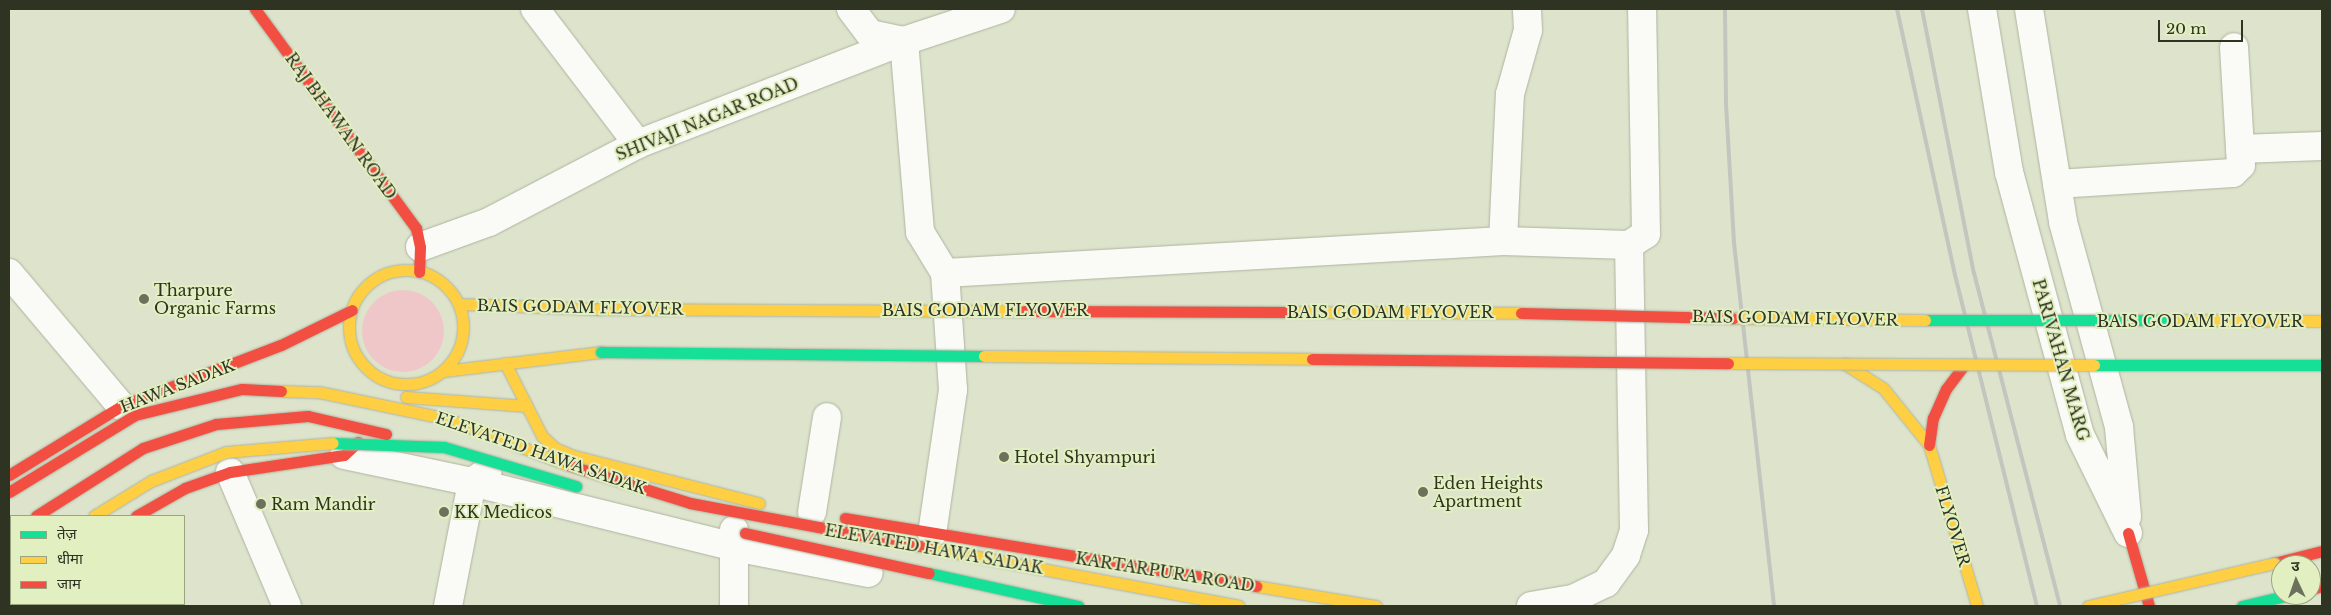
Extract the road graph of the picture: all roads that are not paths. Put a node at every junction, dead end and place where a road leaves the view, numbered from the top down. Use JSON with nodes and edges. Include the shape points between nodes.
{"nodes":[{"id":1,"x":255,"y":9,"type":"edge"},
{"id":2,"x":535,"y":9,"type":"edge"},
{"id":3,"x":851,"y":9,"type":"edge"},
{"id":4,"x":1001,"y":9,"type":"edge"},
{"id":5,"x":1528,"y":9,"type":"edge"},
{"id":6,"x":1642,"y":9,"type":"edge"},
{"id":7,"x":1982,"y":9,"type":"edge"},
{"id":8,"x":2029,"y":9,"type":"edge"},
{"id":9,"x":904,"y":41,"type":"junction"},
{"id":10,"x":2234,"y":47,"type":"dead end"},
{"id":11,"x":638,"y":144,"type":"junction"},
{"id":12,"x":2322,"y":146,"type":"edge"},
{"id":13,"x":2240,"y":149,"type":"junction"},
{"id":14,"x":2057,"y":184,"type":"junction"},
{"id":15,"x":1503,"y":241,"type":"junction"},
{"id":16,"x":1629,"y":245,"type":"junction"},
{"id":17,"x":420,"y":259,"type":"junction"},
{"id":18,"x":9,"y":273,"type":"edge"},
{"id":19,"x":945,"y":273,"type":"junction"},
{"id":20,"x":459,"y":304,"type":"junction"},
{"id":21,"x":352,"y":310,"type":"junction"},
{"id":22,"x":2322,"y":321,"type":"edge"},
{"id":23,"x":505,"y":363,"type":"junction"},
{"id":24,"x":1845,"y":364,"type":"junction"},
{"id":25,"x":1964,"y":365,"type":"junction"},
{"id":26,"x":2322,"y":365,"type":"edge"},
{"id":27,"x":444,"y":371,"type":"junction"},
{"id":28,"x":423,"y":381,"type":"junction"},
{"id":29,"x":406,"y":397,"type":"junction"},
{"id":30,"x":122,"y":406,"type":"junction"},
{"id":31,"x":526,"y":406,"type":"junction"},
{"id":32,"x":827,"y":417,"type":"dead end"},
{"id":33,"x":542,"y":436,"type":"junction"},
{"id":34,"x":1929,"y":445,"type":"junction"},
{"id":35,"x":444,"y":447,"type":"junction"},
{"id":36,"x":344,"y":455,"type":"junction"},
{"id":37,"x":230,"y":472,"type":"junction"},
{"id":38,"x":9,"y":476,"type":"edge"},
{"id":39,"x":472,"y":482,"type":"junction"},
{"id":40,"x":586,"y":490,"type":"dead end"},
{"id":41,"x":9,"y":492,"type":"edge"},
{"id":42,"x":734,"y":498,"type":"junction"},
{"id":43,"x":773,"y":505,"type":"dead end"},
{"id":44,"x":816,"y":513,"type":"joint"},
{"id":45,"x":37,"y":515,"type":"edge"},
{"id":46,"x":96,"y":515,"type":"edge"},
{"id":47,"x":138,"y":515,"type":"edge"},
{"id":48,"x":2128,"y":533,"type":"junction"},
{"id":49,"x":932,"y":534,"type":"junction"},
{"id":50,"x":727,"y":537,"type":"junction"},
{"id":51,"x":1033,"y":551,"type":"junction"},
{"id":52,"x":2322,"y":551,"type":"edge"},
{"id":53,"x":2271,"y":599,"type":"edge"},
{"id":54,"x":1030,"y":605,"type":"edge"},
{"id":55,"x":286,"y":606,"type":"edge"},
{"id":56,"x":448,"y":606,"type":"edge"},
{"id":57,"x":734,"y":606,"type":"edge"},
{"id":58,"x":1078,"y":606,"type":"edge"},
{"id":59,"x":1239,"y":606,"type":"edge"},
{"id":60,"x":1376,"y":606,"type":"edge"},
{"id":61,"x":1531,"y":606,"type":"edge"},
{"id":62,"x":1977,"y":606,"type":"edge"},
{"id":63,"x":2088,"y":606,"type":"edge"},
{"id":64,"x":2149,"y":606,"type":"edge"},
{"id":65,"x":2242,"y":606,"type":"edge"}],
"edges":[{"from":1,"to":17,"type":"main road","name":"RAJ BHAWAN ROAD","via":[[416,228]]},
{"from":2,"to":11,"type":"street"},
{"from":3,"to":9,"type":"street","via":[[870,34]]},
{"from":4,"to":9,"type":"street","name":"SHIVAJI NAGAR ROAD"},
{"from":5,"to":15,"type":"street","via":[[1528,30],[1510,94]]},
{"from":6,"to":16,"type":"street","via":[[1646,234]]},
{"from":7,"to":48,"type":"street","name":"PARIVAHAN MARG","via":[[2009,172],[2080,435]]},
{"from":8,"to":14,"type":"street"},
{"from":9,"to":11,"type":"street","name":"SHIVAJI NAGAR ROAD"},
{"from":9,"to":19,"type":"street","via":[[920,232]]},
{"from":10,"to":13,"type":"street"},
{"from":11,"to":17,"type":"street","name":"SHIVAJI NAGAR ROAD"},
{"from":12,"to":13,"type":"street"},
{"from":13,"to":14,"type":"street","via":[[2241,165],[2233,173]]},
{"from":14,"to":48,"type":"street","via":[[2064,222],[2119,427]]},
{"from":15,"to":16,"type":"street"},
{"from":15,"to":19,"type":"street"},
{"from":16,"to":61,"type":"street","via":[[1634,530],[1626,555],[1606,582],[1573,599]]},
{"from":17,"to":20,"type":"main road"},
{"from":17,"to":21,"type":"main road","via":[[402,271],[386,274],[359,295]]},
{"from":18,"to":30,"type":"street"},
{"from":19,"to":49,"type":"street","via":[[953,390]]},
{"from":20,"to":22,"type":"main road","name":"BAIS GODAM FLYOVER","bridge":true,"via":[[598,309],[1555,313],[1798,319]]},
{"from":20,"to":27,"type":"main road","via":[[463,321],[462,340],[456,357]]},
{"from":21,"to":28,"type":"main road","via":[[349,328],[352,346],[361,362],[375,375],[391,383]]},
{"from":21,"to":30,"type":"main road","name":"HAWA SADAK","via":[[281,345]]},
{"from":23,"to":24,"type":"main road","bridge":true,"via":[[600,352]]},
{"from":23,"to":27,"type":"main road"},
{"from":23,"to":31,"type":"main road"},
{"from":24,"to":25,"type":"main road","bridge":true},
{"from":24,"to":34,"type":"main road","name":"FLYOVER","via":[[1883,388]]},
{"from":25,"to":26,"type":"main road","bridge":true},
{"from":25,"to":34,"type":"main road","name":"FLYOVER","via":[[1933,418]]},
{"from":27,"to":28,"type":"main road"},
{"from":28,"to":29,"type":"main road"},
{"from":29,"to":31,"type":"main road"},
{"from":29,"to":36,"type":"main road"},
{"from":30,"to":38,"type":"main road","name":"HAWA SADAK","via":[[46,449]]},
{"from":31,"to":33,"type":"main road"},
{"from":32,"to":44,"type":"street"},
{"from":33,"to":39,"type":"street"},
{"from":33,"to":42,"type":"main road","via":[[555,448],[574,456]]},
{"from":34,"to":62,"type":"main road","name":"FLYOVER"},
{"from":35,"to":40,"type":"main road","name":"ELEVATED HAWA SADAK","bridge":true},
{"from":35,"to":45,"type":"main road","bridge":true,"via":[[308,416],[216,424],[143,448]]},
{"from":35,"to":46,"type":"main road","name":"ELEVATED HAWA SADAK","bridge":true,"via":[[321,443],[226,452],[152,481]]},
{"from":36,"to":37,"type":"main road"},
{"from":36,"to":39,"type":"street"},
{"from":37,"to":47,"type":"main road","via":[[185,488]]},
{"from":37,"to":55,"type":"street"},
{"from":39,"to":50,"type":"street"},
{"from":39,"to":56,"type":"street"},
{"from":41,"to":59,"type":"main road","name":"ELEVATED HAWA SADAK","bridge":true,"via":[[135,415],[242,390],[319,392],[448,419],[563,464],[690,503]]},
{"from":42,"to":43,"type":"main road"},
{"from":42,"to":50,"type":"street"},
{"from":44,"to":49,"type":"main road","name":"KARTARPURA ROAD"},
{"from":48,"to":64,"type":"main road"},
{"from":49,"to":51,"type":"main road","name":"KARTARPURA ROAD"},
{"from":50,"to":54,"type":"street"},
{"from":50,"to":57,"type":"street"},
{"from":50,"to":58,"type":"main road","name":"ELEVATED HAWA SADAK","bridge":true},
{"from":51,"to":54,"type":"street"},
{"from":51,"to":60,"type":"main road","name":"KARTARPURA ROAD"},
{"from":52,"to":63,"type":"main road","bridge":true},
{"from":53,"to":65,"type":"main road"}]}
